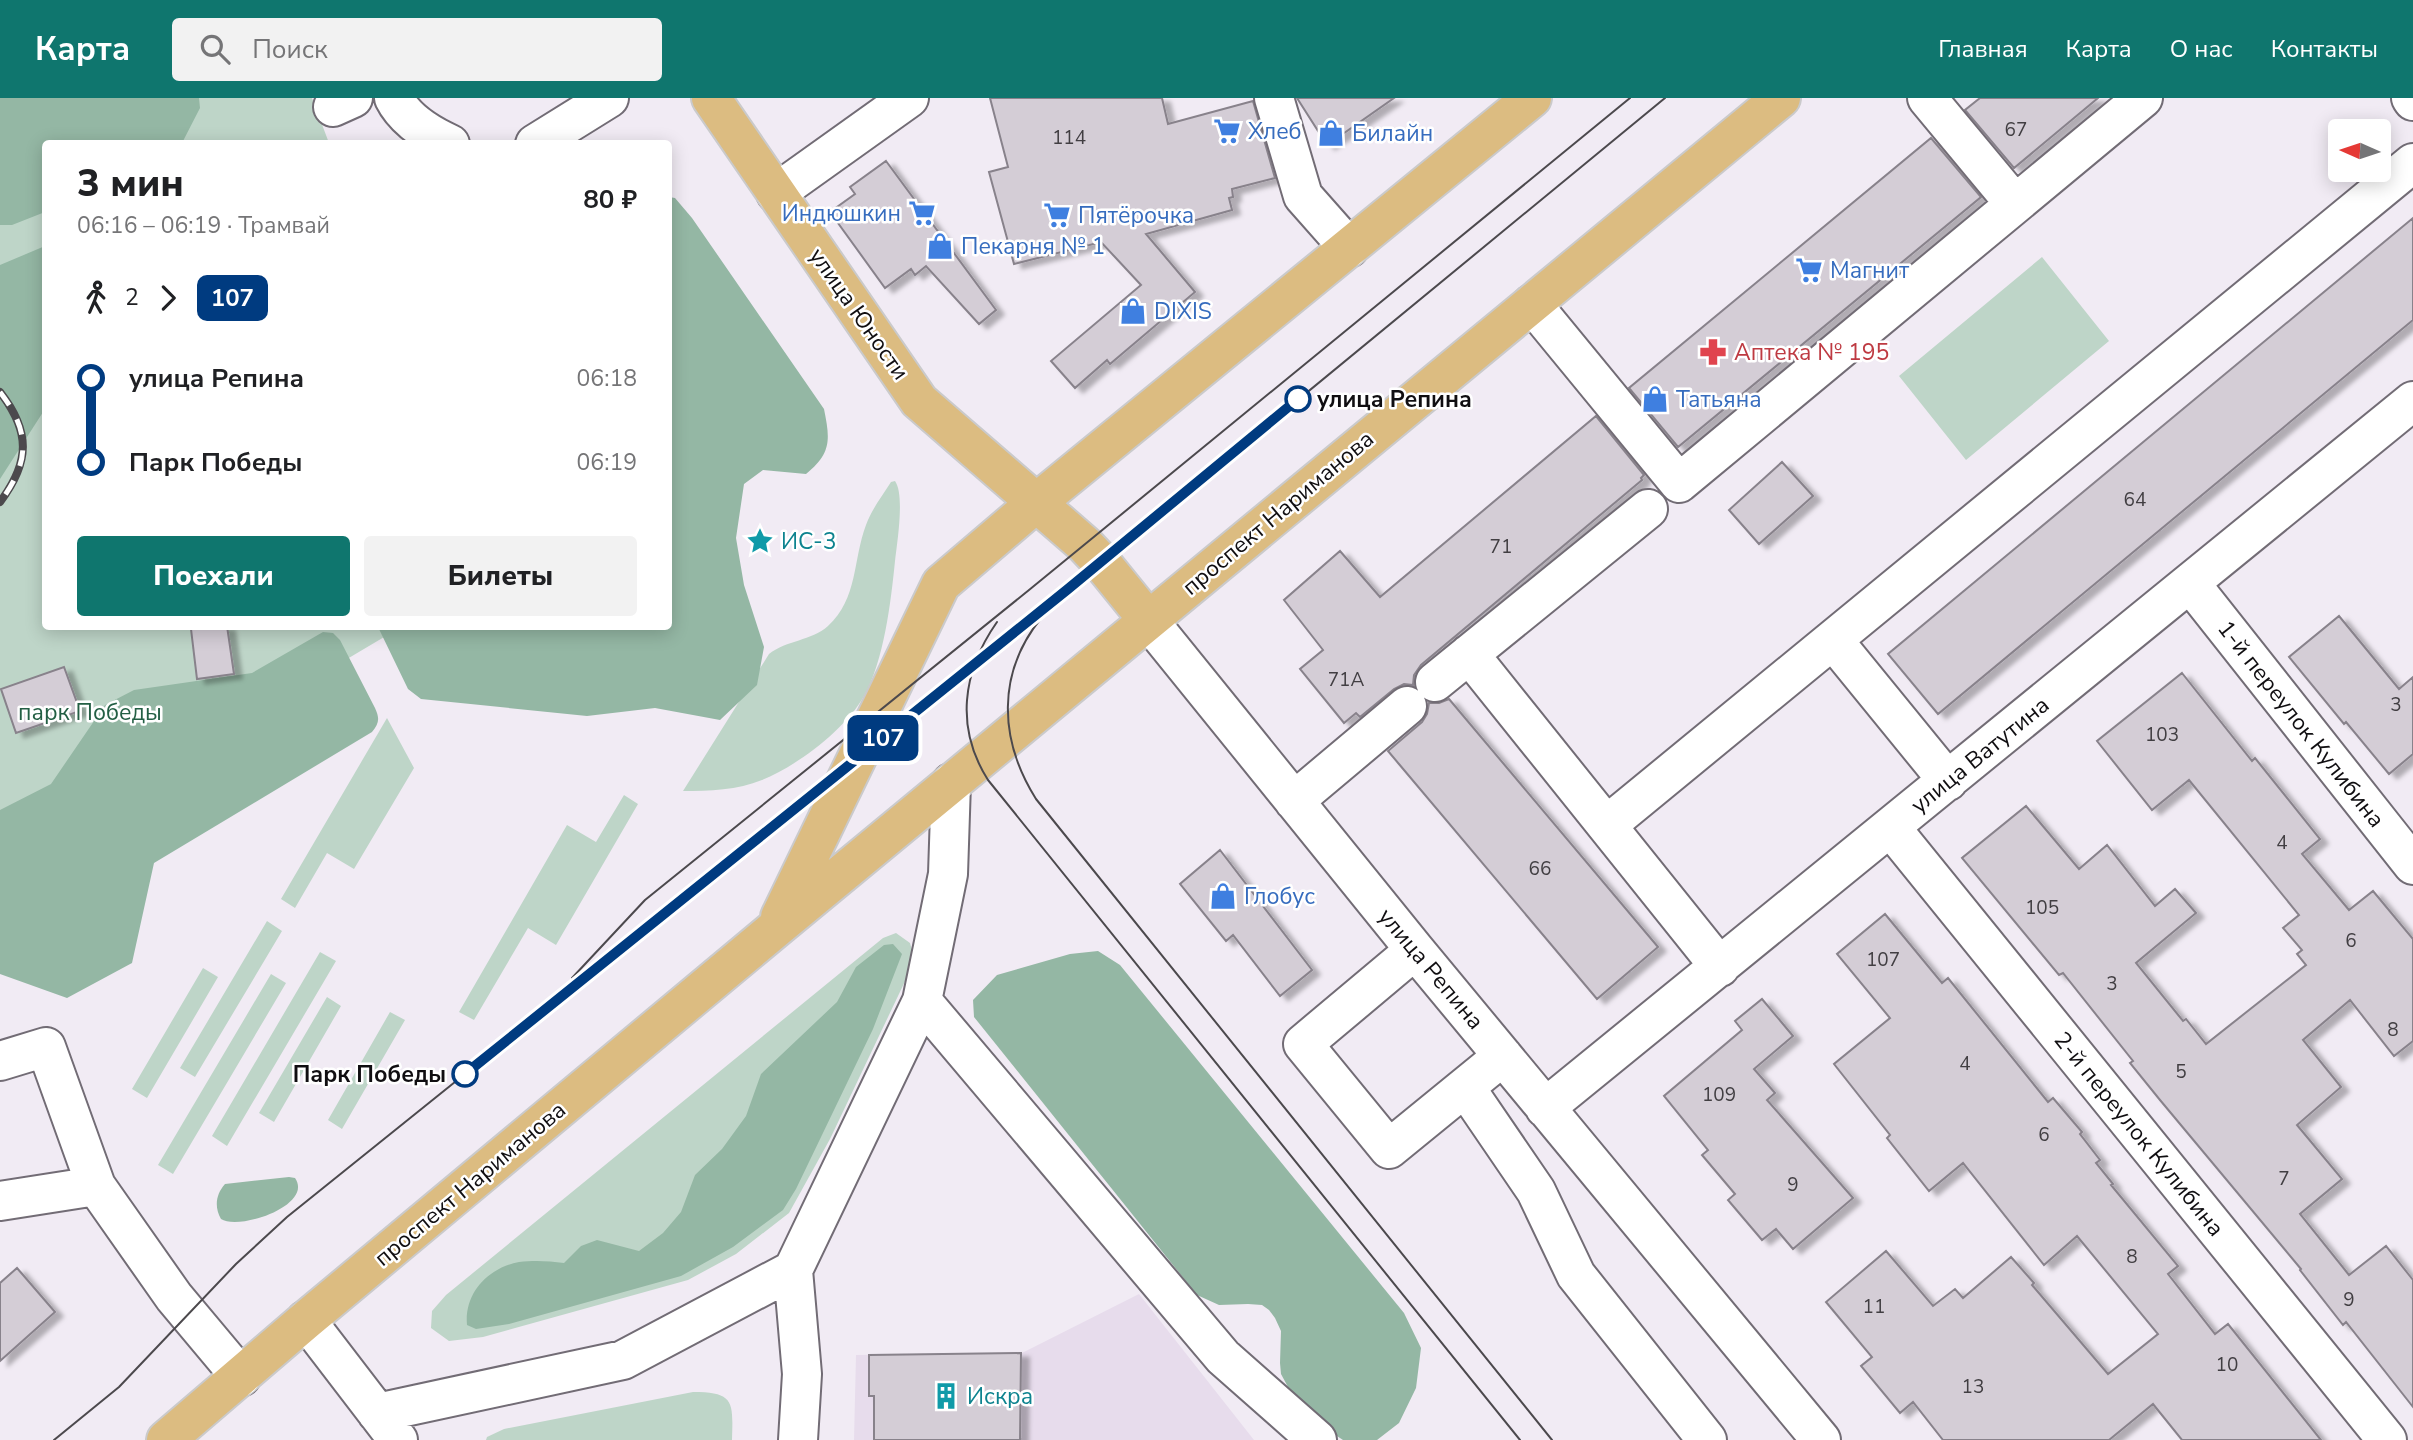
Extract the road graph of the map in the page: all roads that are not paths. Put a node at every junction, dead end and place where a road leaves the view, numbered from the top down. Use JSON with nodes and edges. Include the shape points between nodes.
{"nodes":[{"id":1,"x":394,"y":98,"type":"edge"},
{"id":2,"x":609,"y":98,"type":"edge"},
{"id":3,"x":711,"y":98,"type":"edge"},
{"id":4,"x":909,"y":98,"type":"edge"},
{"id":5,"x":1274,"y":98,"type":"edge"},
{"id":6,"x":1532,"y":98,"type":"edge"},
{"id":7,"x":1781,"y":98,"type":"edge"},
{"id":8,"x":1927,"y":98,"type":"edge"},
{"id":9,"x":2143,"y":98,"type":"edge"},
{"id":10,"x":441,"y":140,"type":"edge"},
{"id":11,"x":541,"y":140,"type":"edge"},
{"id":12,"x":2413,"y":163,"type":"edge"},
{"id":13,"x":776,"y":193,"type":"junction"},
{"id":14,"x":2015,"y":204,"type":"junction"},
{"id":15,"x":1349,"y":248,"type":"junction"},
{"id":16,"x":1532,"y":304,"type":"junction"},
{"id":17,"x":2413,"y":401,"type":"edge"},
{"id":18,"x":1036,"y":503,"type":"junction"},
{"id":19,"x":1648,"y":509,"type":"dead end"},
{"id":20,"x":2190,"y":583,"type":"junction"},
{"id":21,"x":1149,"y":620,"type":"junction"},
{"id":22,"x":1833,"y":640,"type":"junction"},
{"id":23,"x":1469,"y":654,"type":"junction"},
{"id":24,"x":1948,"y":781,"type":"junction"},
{"id":25,"x":951,"y":783,"type":"junction"},
{"id":26,"x":1293,"y":801,"type":"junction"},
{"id":27,"x":1607,"y":825,"type":"junction"},
{"id":28,"x":1891,"y":828,"type":"junction"},
{"id":29,"x":2413,"y":865,"type":"edge"},
{"id":30,"x":775,"y":929,"type":"junction"},
{"id":31,"x":1415,"y":950,"type":"junction"},
{"id":32,"x":1720,"y":967,"type":"junction"},
{"id":33,"x":922,"y":1001,"type":"junction"},
{"id":34,"x":1503,"y":1056,"type":"junction"},
{"id":35,"x":0,"y":1061,"type":"edge"},
{"id":36,"x":1465,"y":1087,"type":"junction"},
{"id":37,"x":1545,"y":1108,"type":"junction"},
{"id":38,"x":96,"y":1186,"type":"junction"},
{"id":39,"x":0,"y":1201,"type":"edge"},
{"id":40,"x":793,"y":1270,"type":"junction"},
{"id":41,"x":306,"y":1320,"type":"junction"},
{"id":42,"x":241,"y":1377,"type":"junction"},
{"id":43,"x":388,"y":1427,"type":"edge"},
{"id":44,"x":166,"y":1440,"type":"edge"},
{"id":45,"x":799,"y":1440,"type":"edge"},
{"id":46,"x":1317,"y":1440,"type":"edge"},
{"id":47,"x":1707,"y":1440,"type":"edge"},
{"id":48,"x":1821,"y":1440,"type":"edge"},
{"id":49,"x":2387,"y":1440,"type":"edge"}],
"edges":[{"from":1,"to":10,"type":"street","via":[[426,133]]},
{"from":2,"to":11,"type":"street"},
{"from":3,"to":13,"type":"main road","name":"улица Юности"},
{"from":4,"to":13,"type":"street"},
{"from":5,"to":15,"type":"street","via":[[1303,196]]},
{"from":6,"to":15,"type":"main road","name":"проспект Нариманова"},
{"from":7,"to":16,"type":"main road","name":"проспект Нариманова"},
{"from":8,"to":14,"type":"street"},
{"from":9,"to":14,"type":"street"},
{"from":12,"to":22,"type":"street"},
{"from":13,"to":18,"type":"main road","name":"улица Юности","via":[[919,401]]},
{"from":14,"to":16,"type":"street","via":[[1679,483]]},
{"from":15,"to":18,"type":"main road","name":"проспект Нариманова"},
{"from":16,"to":21,"type":"main road","name":"проспект Нариманова"},
{"from":17,"to":20,"type":"street","name":"улица Ватутина"},
{"from":18,"to":21,"type":"main road","name":"улица Репина","via":[[1093,553]]},
{"from":18,"to":30,"type":"main road","name":"проспект Нариманова","via":[[941,584]]},
{"from":19,"to":23,"type":"street"},
{"from":20,"to":24,"type":"street","name":"улица Ватутина"},
{"from":20,"to":29,"type":"street","name":"1-й переулок Кулибина"},
{"from":21,"to":25,"type":"main road","name":"проспект Нариманова"},
{"from":21,"to":26,"type":"street","name":"улица Репина"},
{"from":22,"to":24,"type":"street"},
{"from":22,"to":27,"type":"street"},
{"from":23,"to":26,"type":"street"},
{"from":23,"to":27,"type":"street"},
{"from":24,"to":28,"type":"street","name":"улица Ватутина"},
{"from":25,"to":30,"type":"main road","name":"проспект Нариманова"},
{"from":25,"to":33,"type":"street","via":[[948,874]]},
{"from":26,"to":31,"type":"street","name":"улица Репина"},
{"from":27,"to":32,"type":"street"},
{"from":28,"to":32,"type":"street","name":"улица Ватутина"},
{"from":28,"to":49,"type":"street","name":"2-й переулок Кулибина"},
{"from":30,"to":41,"type":"main road","name":"проспект Нариманова"},
{"from":31,"to":34,"type":"street","name":"улица Репина"},
{"from":31,"to":36,"type":"street","via":[[1303,1044],[1390,1149]]},
{"from":32,"to":37,"type":"street","name":"улица Ватутина"},
{"from":33,"to":40,"type":"street"},
{"from":33,"to":46,"type":"street","via":[[1223,1357]]},
{"from":34,"to":36,"type":"street"},
{"from":34,"to":37,"type":"street","name":"улица Репина"},
{"from":35,"to":38,"type":"street","via":[[46,1047]]},
{"from":36,"to":47,"type":"street","via":[[1536,1191],[1576,1275]]},
{"from":37,"to":48,"type":"street","name":"улица Репина"},
{"from":38,"to":39,"type":"street"},
{"from":38,"to":42,"type":"street","via":[[174,1297]]},
{"from":40,"to":43,"type":"street","via":[[623,1360]]},
{"from":40,"to":45,"type":"street","via":[[802,1374]]},
{"from":41,"to":42,"type":"main road","name":"проспект Нариманова"},
{"from":41,"to":43,"type":"street"},
{"from":42,"to":44,"type":"main road","name":"проспект Нариманова"}]}
